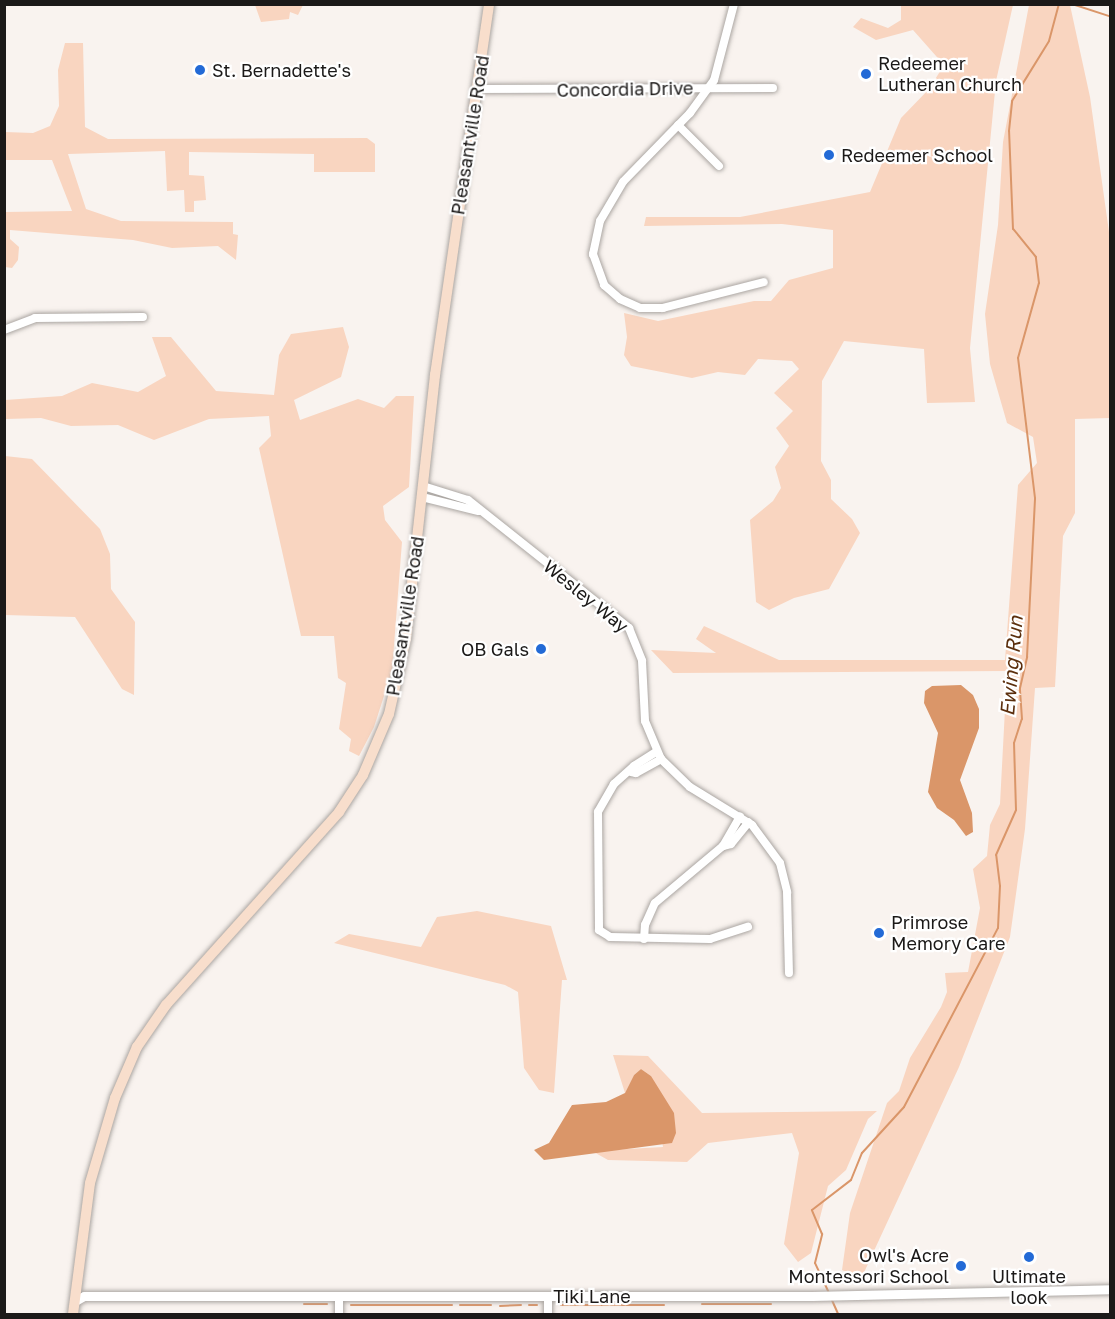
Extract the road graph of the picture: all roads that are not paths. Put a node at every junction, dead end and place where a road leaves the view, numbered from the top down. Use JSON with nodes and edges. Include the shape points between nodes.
{"nodes":[{"id":1,"x":489,"y":4,"type":"edge"},
{"id":2,"x":734,"y":4,"type":"edge"},
{"id":3,"x":710,"y":88,"type":"junction"},
{"id":4,"x":773,"y":88,"type":"dead end"},
{"id":5,"x":478,"y":89,"type":"junction"},
{"id":6,"x":678,"y":124,"type":"junction"},
{"id":7,"x":719,"y":166,"type":"dead end"},
{"id":8,"x":764,"y":282,"type":"dead end"},
{"id":9,"x":143,"y":317,"type":"dead end"},
{"id":10,"x":4,"y":330,"type":"edge"},
{"id":11,"x":422,"y":492,"type":"junction"},
{"id":12,"x":659,"y":756,"type":"junction"},
{"id":13,"x":740,"y":816,"type":"junction"},
{"id":14,"x":749,"y":822,"type":"junction"},
{"id":15,"x":723,"y":846,"type":"junction"},
{"id":16,"x":748,"y":927,"type":"dead end"},
{"id":17,"x":644,"y":939,"type":"junction"},
{"id":18,"x":789,"y":973,"type":"dead end"},
{"id":19,"x":1110,"y":1289,"type":"edge"},
{"id":20,"x":548,"y":1296,"type":"junction"},
{"id":21,"x":339,"y":1297,"type":"junction"},
{"id":22,"x":75,"y":1301,"type":"junction"},
{"id":23,"x":73,"y":1314,"type":"edge"},
{"id":24,"x":339,"y":1314,"type":"edge"},
{"id":25,"x":548,"y":1314,"type":"edge"}],
"edges":[{"from":1,"to":5,"type":"main road","name":"Pleasantville Road"},
{"from":2,"to":3,"type":"street"},
{"from":3,"to":4,"type":"street","name":"Concordia Drive"},
{"from":3,"to":5,"type":"street","name":"Concordia Drive"},
{"from":3,"to":6,"type":"street"},
{"from":5,"to":11,"type":"main road","name":"Pleasantville Road","via":[[445,298]]},
{"from":6,"to":7,"type":"street"},
{"from":6,"to":8,"type":"street","via":[[646,155],[610,201],[593,243],[598,275],[620,300],[652,309]]},
{"from":9,"to":10,"type":"street","via":[[35,318]]},
{"from":11,"to":12,"type":"street","name":"Wesley Way","via":[[464,497],[629,628],[642,661],[645,721]]},
{"from":11,"to":22,"type":"main road","name":"Pleasantville Road","via":[[400,671],[373,756],[339,812],[166,1005],[137,1047],[115,1098],[95,1161]]},
{"from":12,"to":13,"type":"street","name":"Wesley Way","via":[[690,787]]},
{"from":12,"to":17,"type":"street","via":[[634,766],[614,784],[598,812],[597,926],[610,937]]},
{"from":13,"to":14,"type":"street","name":"Wesley Way"},
{"from":13,"to":15,"type":"street"},
{"from":14,"to":15,"type":"street","via":[[731,844]]},
{"from":14,"to":18,"type":"street","name":"Wesley Way","via":[[775,852],[785,879]]},
{"from":15,"to":17,"type":"street","via":[[655,903]]},
{"from":16,"to":17,"type":"street","via":[[710,939]]},
{"from":19,"to":20,"type":"street","name":"Tiki Lane","via":[[812,1296]]},
{"from":20,"to":21,"type":"street","name":"Tiki Lane"},
{"from":20,"to":25,"type":"street"},
{"from":21,"to":22,"type":"street","name":"Tiki Lane","via":[[84,1296]]},
{"from":21,"to":24,"type":"street"},
{"from":22,"to":23,"type":"main road","name":"Pleasantville Road"}]}
